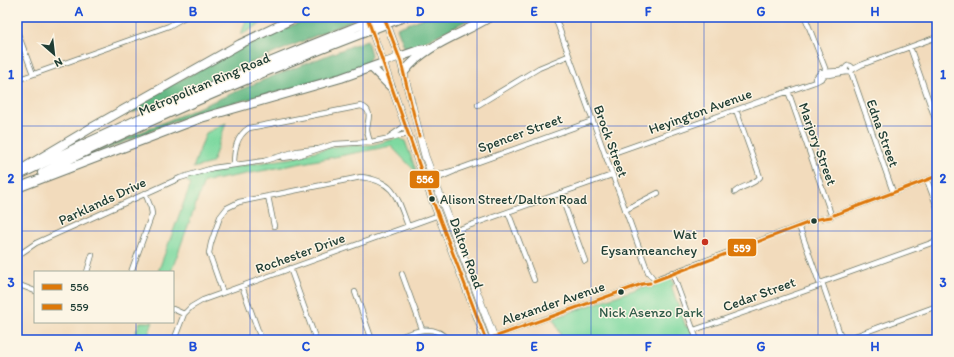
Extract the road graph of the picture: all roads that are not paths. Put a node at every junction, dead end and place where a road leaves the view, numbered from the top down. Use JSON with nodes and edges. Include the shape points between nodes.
{"nodes":[{"id":1,"x":185,"y":17,"type":"edge"},
{"id":2,"x":297,"y":17,"type":"edge"},
{"id":3,"x":368,"y":17,"type":"edge"},
{"id":4,"x":383,"y":17,"type":"edge"},
{"id":5,"x":405,"y":17,"type":"edge"},
{"id":6,"x":490,"y":17,"type":"edge"},
{"id":7,"x":555,"y":17,"type":"edge"},
{"id":8,"x":805,"y":17,"type":"edge"},
{"id":9,"x":362,"y":29,"type":"junction"},
{"id":10,"x":17,"y":31,"type":"edge"},
{"id":11,"x":937,"y":37,"type":"edge"},
{"id":12,"x":910,"y":47,"type":"junction"},
{"id":13,"x":429,"y":48,"type":"junction"},
{"id":14,"x":568,"y":56,"type":"junction"},
{"id":15,"x":400,"y":57,"type":"junction"},
{"id":16,"x":383,"y":63,"type":"junction"},
{"id":17,"x":372,"y":68,"type":"junction"},
{"id":18,"x":849,"y":70,"type":"junction"},
{"id":19,"x":404,"y":72,"type":"junction"},
{"id":20,"x":824,"y":73,"type":"junction"},
{"id":21,"x":33,"y":74,"type":"junction"},
{"id":22,"x":17,"y":80,"type":"edge"},
{"id":23,"x":391,"y":87,"type":"junction"},
{"id":24,"x":788,"y":91,"type":"junction"},
{"id":25,"x":478,"y":105,"type":"dead end"},
{"id":26,"x":736,"y":110,"type":"junction"},
{"id":27,"x":592,"y":121,"type":"junction"},
{"id":28,"x":937,"y":124,"type":"edge"},
{"id":29,"x":405,"y":126,"type":"junction"},
{"id":30,"x":408,"y":134,"type":"junction"},
{"id":31,"x":386,"y":138,"type":"junction"},
{"id":32,"x":370,"y":142,"type":"junction"},
{"id":33,"x":605,"y":156,"type":"junction"},
{"id":34,"x":234,"y":165,"type":"junction"},
{"id":35,"x":17,"y":175,"type":"edge"},
{"id":36,"x":612,"y":175,"type":"junction"},
{"id":37,"x":937,"y":176,"type":"edge"},
{"id":38,"x":434,"y":178,"type":"junction"},
{"id":39,"x":927,"y":180,"type":"junction"},
{"id":40,"x":426,"y":181,"type":"junction"},
{"id":41,"x":17,"y":187,"type":"edge"},
{"id":42,"x":736,"y":192,"type":"dead end"},
{"id":43,"x":893,"y":192,"type":"junction"},
{"id":44,"x":145,"y":193,"type":"junction"},
{"id":45,"x":658,"y":193,"type":"dead end"},
{"id":46,"x":560,"y":194,"type":"junction"},
{"id":47,"x":268,"y":196,"type":"junction"},
{"id":48,"x":937,"y":207,"type":"edge"},
{"id":49,"x":625,"y":210,"type":"junction"},
{"id":50,"x":508,"y":212,"type":"junction"},
{"id":51,"x":832,"y":213,"type":"junction"},
{"id":52,"x":439,"y":215,"type":"junction"},
{"id":53,"x":274,"y":226,"type":"dead end"},
{"id":54,"x":408,"y":226,"type":"junction"},
{"id":55,"x":800,"y":226,"type":"junction"},
{"id":56,"x":454,"y":231,"type":"junction"},
{"id":57,"x":937,"y":241,"type":"edge"},
{"id":58,"x":92,"y":254,"type":"dead end"},
{"id":59,"x":17,"y":256,"type":"edge"},
{"id":60,"x":585,"y":261,"type":"dead end"},
{"id":61,"x":290,"y":268,"type":"junction"},
{"id":62,"x":87,"y":271,"type":"edge"},
{"id":63,"x":130,"y":271,"type":"edge"},
{"id":64,"x":672,"y":272,"type":"junction"},
{"id":65,"x":402,"y":274,"type":"dead end"},
{"id":66,"x":651,"y":279,"type":"junction"},
{"id":67,"x":534,"y":280,"type":"dead end"},
{"id":68,"x":821,"y":283,"type":"junction"},
{"id":69,"x":18,"y":285,"type":"edge"},
{"id":70,"x":242,"y":286,"type":"junction"},
{"id":71,"x":34,"y":290,"type":"edge"},
{"id":72,"x":223,"y":292,"type":"junction"},
{"id":73,"x":355,"y":292,"type":"dead end"},
{"id":74,"x":937,"y":306,"type":"edge"},
{"id":75,"x":174,"y":309,"type":"edge"},
{"id":76,"x":184,"y":314,"type":"junction"},
{"id":77,"x":422,"y":329,"type":"junction"},
{"id":78,"x":694,"y":330,"type":"junction"},
{"id":79,"x":260,"y":336,"type":"dead end"},
{"id":80,"x":494,"y":338,"type":"edge"},
{"id":81,"x":174,"y":340,"type":"edge"},
{"id":82,"x":316,"y":340,"type":"edge"},
{"id":83,"x":372,"y":340,"type":"edge"},
{"id":84,"x":392,"y":340,"type":"edge"},
{"id":85,"x":448,"y":340,"type":"edge"},
{"id":86,"x":486,"y":340,"type":"edge"},
{"id":87,"x":697,"y":340,"type":"edge"},
{"id":88,"x":843,"y":340,"type":"edge"}],
"edges":[{"from":1,"to":21,"type":"street","via":[[169,26]]},
{"from":2,"to":35,"type":"highway","via":[[240,44],[91,128]]},
{"from":3,"to":16,"type":"main road","name":"Dalton Road"},
{"from":4,"to":9,"type":"highway","name":"Metropolitan Ring Road","bridge":true},
{"from":4,"to":15,"type":"main road","name":"Dalton Road"},
{"from":5,"to":9,"type":"highway","name":"Metropolitan Ring Road","bridge":true},
{"from":6,"to":13,"type":"highway"},
{"from":7,"to":14,"type":"street","name":"Brock Street"},
{"from":8,"to":20,"type":"street"},
{"from":9,"to":35,"type":"highway","name":"Metropolitan Ring Road","via":[[271,60]]},
{"from":9,"to":41,"type":"highway","name":"Metropolitan Ring Road","via":[[174,111]]},
{"from":10,"to":21,"type":"street"},
{"from":11,"to":12,"type":"street","name":"Heyington Avenue"},
{"from":12,"to":18,"type":"street","name":"Heyington Avenue"},
{"from":12,"to":28,"type":"street"},
{"from":13,"to":15,"type":"highway"},
{"from":13,"to":19,"type":"highway"},
{"from":14,"to":25,"type":"street","via":[[539,68]]},
{"from":14,"to":27,"type":"street","name":"Brock Street"},
{"from":15,"to":16,"type":"main road"},
{"from":15,"to":19,"type":"main road","name":"Dalton Road"},
{"from":16,"to":17,"type":"highway"},
{"from":16,"to":23,"type":"main road","name":"Dalton Road"},
{"from":17,"to":23,"type":"highway"},
{"from":17,"to":41,"type":"highway","via":[[201,118]]},
{"from":18,"to":20,"type":"street","name":"Heyington Avenue"},
{"from":18,"to":43,"type":"street","name":"Edna Street"},
{"from":19,"to":38,"type":"main road","name":"Dalton Road","via":[[417,131]]},
{"from":20,"to":24,"type":"street","name":"Heyington Avenue"},
{"from":21,"to":22,"type":"street"},
{"from":23,"to":29,"type":"main road","name":"Dalton Road"},
{"from":24,"to":26,"type":"street","name":"Heyington Avenue"},
{"from":24,"to":51,"type":"street","name":"Marjory Street"},
{"from":26,"to":33,"type":"street","name":"Heyington Avenue"},
{"from":26,"to":42,"type":"street","via":[[760,177],[756,182],[740,187]]},
{"from":27,"to":33,"type":"street","name":"Brock Street"},
{"from":27,"to":38,"type":"street","name":"Spencer Street"},
{"from":29,"to":30,"type":"main road","name":"Dalton Road"},
{"from":29,"to":31,"type":"street"},
{"from":30,"to":31,"type":"street"},
{"from":30,"to":40,"type":"main road","name":"Dalton Road"},
{"from":31,"to":32,"type":"street","name":"Parklands Drive"},
{"from":32,"to":34,"type":"street","name":"Parklands Drive","via":[[342,143]]},
{"from":32,"to":34,"type":"street","via":[[367,130],[370,116],[361,106],[249,128],[240,135]]},
{"from":33,"to":36,"type":"street","name":"Brock Street"},
{"from":34,"to":44,"type":"street","name":"Parklands Drive","via":[[199,172]]},
{"from":36,"to":46,"type":"street"},
{"from":36,"to":49,"type":"street","name":"Brock Street"},
{"from":37,"to":39,"type":"street","name":"Alexander Avenue"},
{"from":38,"to":40,"type":"main road","name":"Spencer Street"},
{"from":38,"to":56,"type":"main road","name":"Dalton Road"},
{"from":39,"to":43,"type":"street","name":"Alexander Avenue"},
{"from":39,"to":48,"type":"street"},
{"from":40,"to":52,"type":"main road","name":"Dalton Road"},
{"from":43,"to":51,"type":"street","name":"Alexander Avenue"},
{"from":44,"to":59,"type":"street","name":"Parklands Drive","via":[[36,243]]},
{"from":44,"to":63,"type":"street","via":[[152,214]]},
{"from":45,"to":49,"type":"street"},
{"from":46,"to":50,"type":"street"},
{"from":46,"to":60,"type":"street"},
{"from":47,"to":53,"type":"street"},
{"from":47,"to":54,"type":"street","via":[[361,177],[372,178],[383,182],[397,197]]},
{"from":47,"to":72,"type":"street","via":[[238,202],[227,208],[220,217],[209,253]]},
{"from":49,"to":66,"type":"street","name":"Brock Street"},
{"from":50,"to":56,"type":"street"},
{"from":50,"to":67,"type":"street"},
{"from":51,"to":55,"type":"street","name":"Alexander Avenue"},
{"from":52,"to":54,"type":"street","name":"Rochester Drive"},
{"from":52,"to":86,"type":"main road","name":"Dalton Road"},
{"from":54,"to":61,"type":"street","name":"Rochester Drive"},
{"from":55,"to":64,"type":"street","name":"Alexander Avenue"},
{"from":55,"to":68,"type":"street"},
{"from":56,"to":80,"type":"main road","name":"Dalton Road"},
{"from":57,"to":68,"type":"street","name":"Cedar Street"},
{"from":58,"to":62,"type":"street"},
{"from":61,"to":70,"type":"street","name":"Rochester Drive"},
{"from":61,"to":82,"type":"street"},
{"from":64,"to":66,"type":"street","name":"Alexander Avenue"},
{"from":64,"to":78,"type":"street"},
{"from":65,"to":77,"type":"street"},
{"from":66,"to":80,"type":"street","name":"Alexander Avenue"},
{"from":68,"to":78,"type":"street","name":"Cedar Street"},
{"from":68,"to":88,"type":"street"},
{"from":69,"to":71,"type":"street"},
{"from":70,"to":72,"type":"street","name":"Rochester Drive"},
{"from":70,"to":79,"type":"street"},
{"from":72,"to":76,"type":"street","name":"Rochester Drive","via":[[195,303]]},
{"from":73,"to":83,"type":"street"},
{"from":74,"to":88,"type":"street"},
{"from":75,"to":76,"type":"street"},
{"from":76,"to":81,"type":"street"},
{"from":77,"to":84,"type":"street"},
{"from":77,"to":85,"type":"street","via":[[434,330]]},
{"from":78,"to":87,"type":"street"},
{"from":80,"to":86,"type":"main road"}]}
